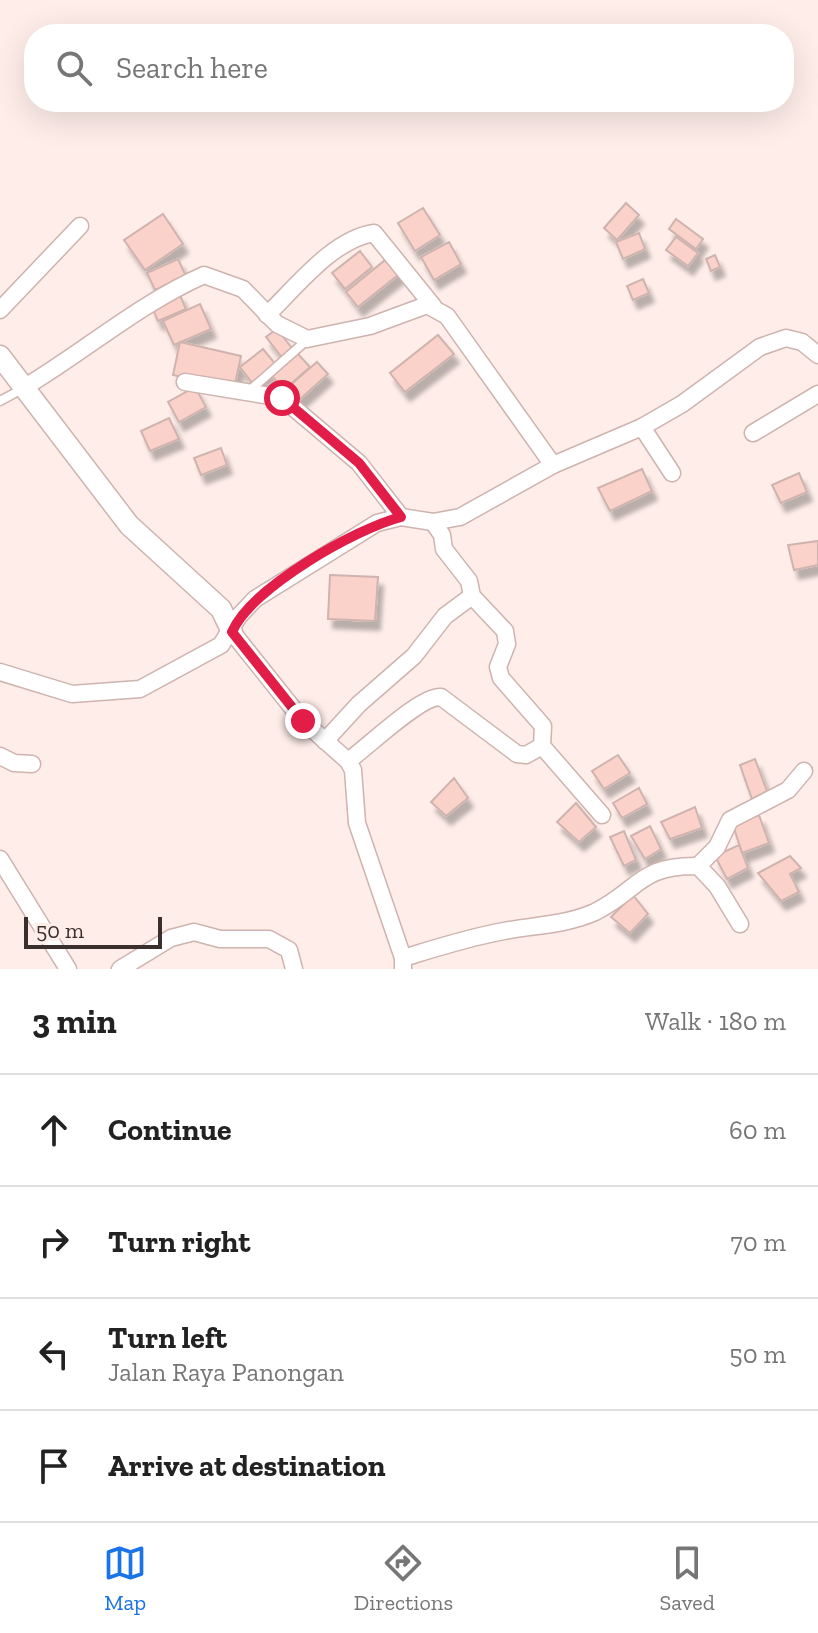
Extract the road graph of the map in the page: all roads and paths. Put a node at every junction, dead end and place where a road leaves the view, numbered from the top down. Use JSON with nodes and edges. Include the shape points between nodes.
{"nodes":[{"id":1,"x":80,"y":226,"type":"dead end"},
{"id":2,"x":433,"y":306,"type":"junction"},
{"id":3,"x":0,"y":310,"type":"edge"},
{"id":4,"x":267,"y":315,"type":"junction"},
{"id":5,"x":307,"y":339,"type":"junction"},
{"id":6,"x":818,"y":355,"type":"edge"},
{"id":7,"x":0,"y":356,"type":"edge"},
{"id":8,"x":185,"y":382,"type":"dead end"},
{"id":9,"x":25,"y":387,"type":"junction"},
{"id":10,"x":247,"y":393,"type":"junction"},
{"id":11,"x":818,"y":394,"type":"edge"},
{"id":12,"x":0,"y":401,"type":"edge"},
{"id":13,"x":642,"y":427,"type":"junction"},
{"id":14,"x":753,"y":433,"type":"dead end"},
{"id":15,"x":553,"y":465,"type":"junction"},
{"id":16,"x":672,"y":473,"type":"dead end"},
{"id":17,"x":401,"y":517,"type":"junction"},
{"id":18,"x":433,"y":522,"type":"junction"},
{"id":19,"x":472,"y":596,"type":"junction"},
{"id":20,"x":232,"y":632,"type":"junction"},
{"id":21,"x":0,"y":672,"type":"edge"},
{"id":22,"x":325,"y":741,"type":"junction"},
{"id":23,"x":542,"y":746,"type":"junction"},
{"id":24,"x":0,"y":756,"type":"edge"},
{"id":25,"x":348,"y":761,"type":"junction"},
{"id":26,"x":32,"y":764,"type":"dead end"},
{"id":27,"x":804,"y":771,"type":"dead end"},
{"id":28,"x":602,"y":815,"type":"dead end"},
{"id":29,"x":0,"y":859,"type":"edge"},
{"id":30,"x":698,"y":866,"type":"junction"},
{"id":31,"x":740,"y":924,"type":"dead end"},
{"id":32,"x":403,"y":963,"type":"edge"},
{"id":33,"x":68,"y":969,"type":"edge"},
{"id":34,"x":120,"y":969,"type":"edge"},
{"id":35,"x":294,"y":969,"type":"edge"}],
"edges":[{"from":1,"to":3,"type":"street"},
{"from":2,"to":4,"type":"street","via":[[374,233],[361,235],[332,254]]},
{"from":2,"to":5,"type":"street","via":[[421,305],[370,326]]},
{"from":2,"to":15,"type":"street","via":[[447,316]]},
{"from":4,"to":5,"type":"street"},
{"from":4,"to":9,"type":"street","via":[[243,289],[204,275],[172,290]]},
{"from":5,"to":10,"type":"lane"},
{"from":6,"to":13,"type":"street","via":[[786,338],[760,347]]},
{"from":7,"to":9,"type":"street"},
{"from":8,"to":10,"type":"street"},
{"from":9,"to":12,"type":"lane"},
{"from":9,"to":20,"type":"street","via":[[129,525],[221,609]]},
{"from":10,"to":17,"type":"street","via":[[271,394],[308,418],[359,463]]},
{"from":11,"to":14,"type":"street"},
{"from":13,"to":15,"type":"street"},
{"from":13,"to":16,"type":"street"},
{"from":15,"to":18,"type":"street","via":[[472,511]]},
{"from":17,"to":18,"type":"street"},
{"from":17,"to":20,"type":"street","via":[[357,534],[270,588],[239,616]]},
{"from":18,"to":19,"type":"street","via":[[444,549],[469,581]]},
{"from":19,"to":22,"type":"street","via":[[445,616],[414,656]]},
{"from":19,"to":23,"type":"street","via":[[505,631],[501,678],[543,726]]},
{"from":20,"to":21,"type":"street","via":[[213,651],[130,692],[72,694]]},
{"from":20,"to":22,"type":"street","via":[[289,705]]},
{"from":22,"to":25,"type":"street"},
{"from":23,"to":25,"type":"street","via":[[517,754],[448,701],[433,696]]},
{"from":23,"to":28,"type":"street"},
{"from":24,"to":26,"type":"street"},
{"from":25,"to":32,"type":"street","via":[[357,823]]},
{"from":27,"to":30,"type":"street","via":[[788,790],[730,820],[717,847]]},
{"from":29,"to":33,"type":"street"},
{"from":30,"to":31,"type":"street"},
{"from":30,"to":32,"type":"street","via":[[651,872],[591,914],[503,931]]},
{"from":34,"to":35,"type":"street","via":[[171,938],[194,932],[220,939],[269,939],[289,950]]}]}
